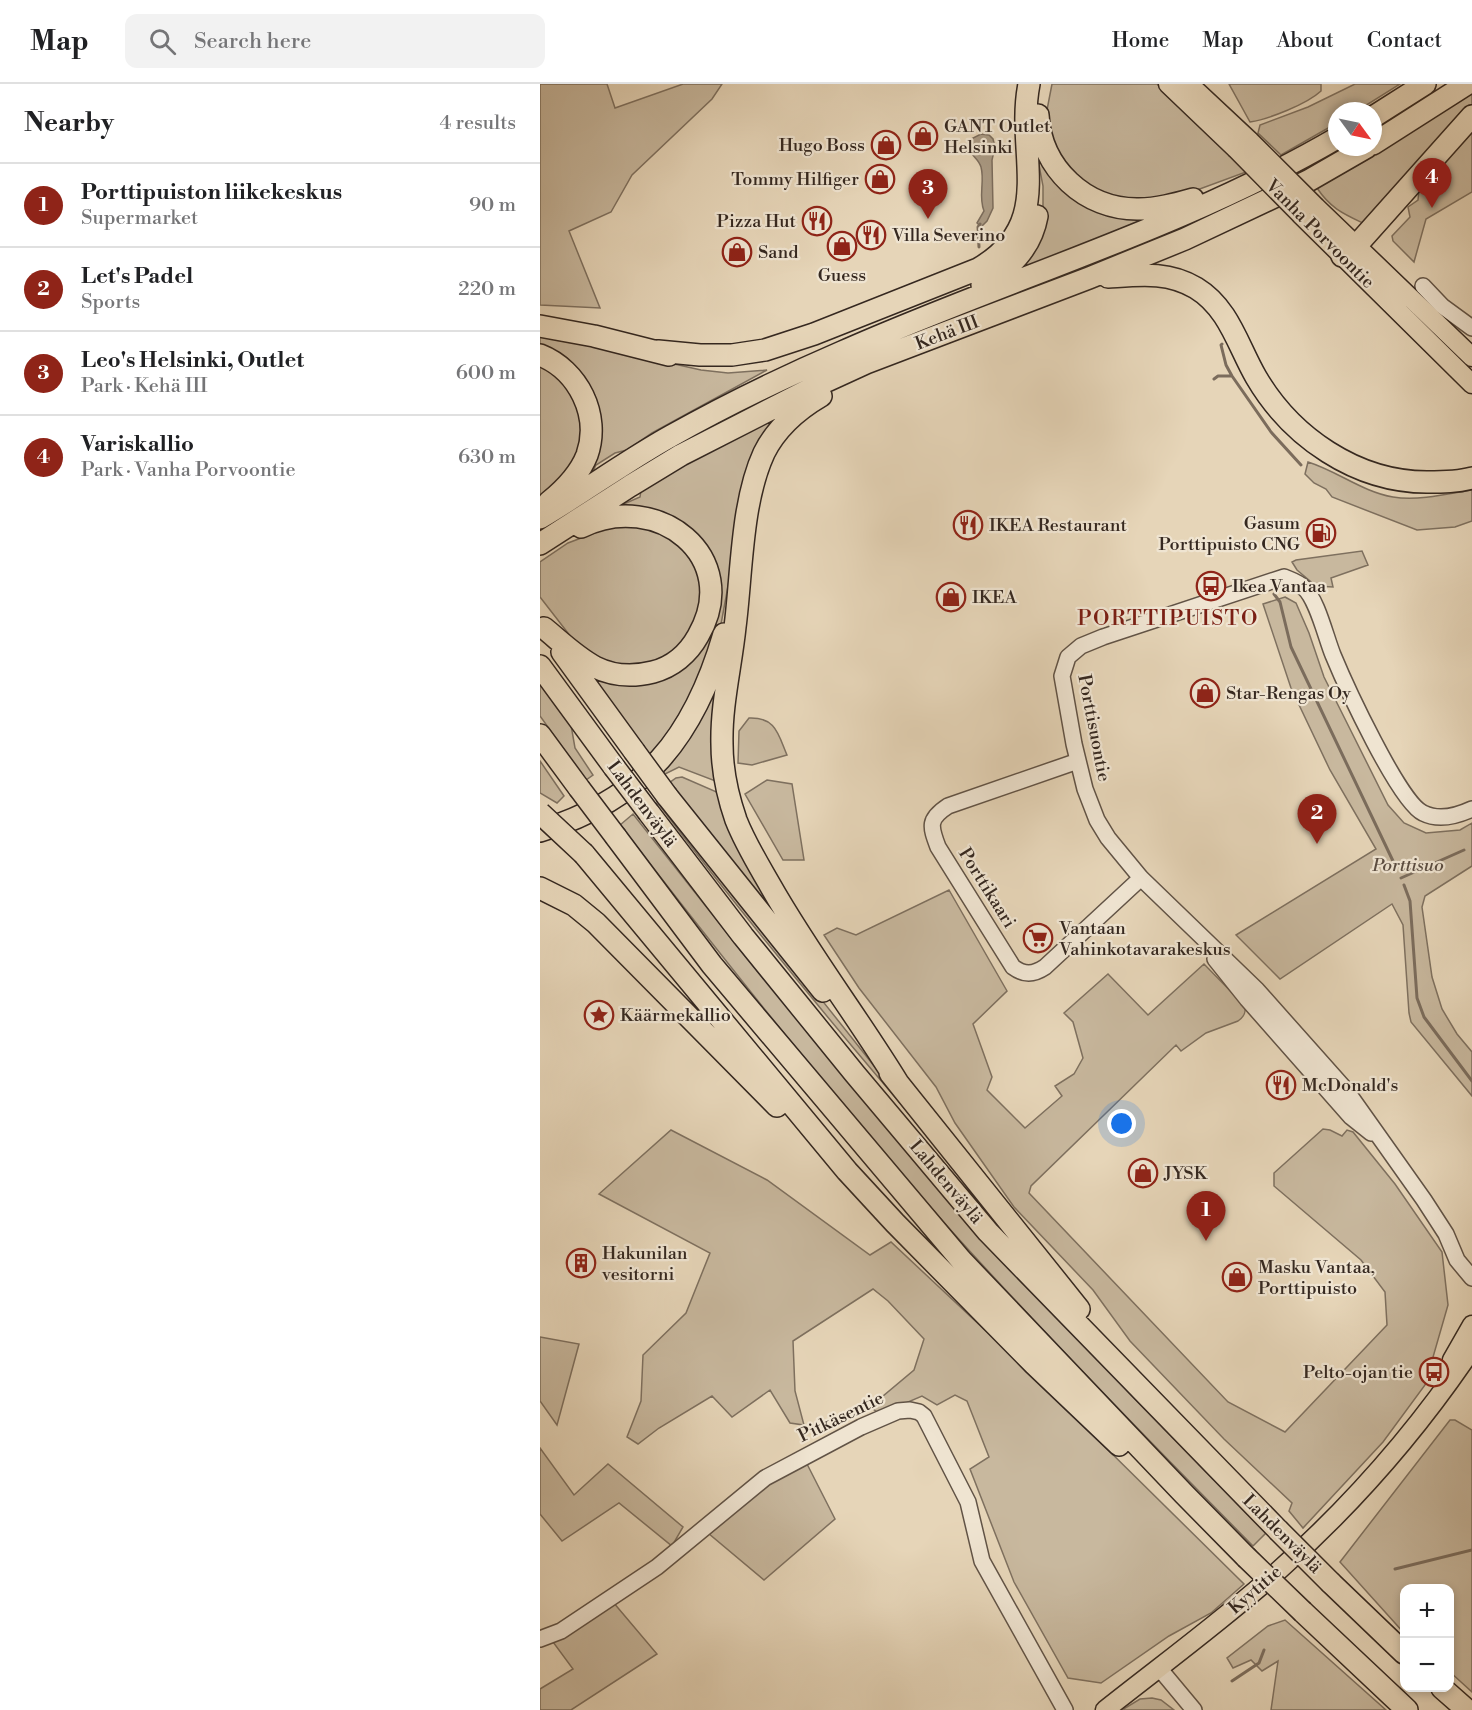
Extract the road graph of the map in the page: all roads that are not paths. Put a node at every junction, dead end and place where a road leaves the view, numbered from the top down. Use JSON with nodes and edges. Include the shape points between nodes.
{"nodes":[{"id":1,"x":1029,"y":84,"type":"edge"},
{"id":2,"x":1043,"y":84,"type":"edge"},
{"id":3,"x":1168,"y":84,"type":"edge"},
{"id":4,"x":1189,"y":84,"type":"edge"},
{"id":5,"x":1425,"y":84,"type":"edge"},
{"id":6,"x":1467,"y":84,"type":"edge"},
{"id":7,"x":1382,"y":111,"type":"edge"},
{"id":8,"x":1472,"y":116,"type":"edge"},
{"id":9,"x":1382,"y":138,"type":"edge"},
{"id":10,"x":1328,"y":142,"type":"edge"},
{"id":11,"x":1328,"y":143,"type":"edge"},
{"id":12,"x":1028,"y":145,"type":"junction"},
{"id":13,"x":1243,"y":145,"type":"junction"},
{"id":14,"x":1352,"y":156,"type":"edge"},
{"id":15,"x":1349,"y":251,"type":"junction"},
{"id":16,"x":1089,"y":278,"type":"junction"},
{"id":17,"x":1423,"y":286,"type":"dead end"},
{"id":18,"x":932,"y":313,"type":"junction"},
{"id":19,"x":540,"y":326,"type":"edge"},
{"id":20,"x":1472,"y":328,"type":"edge"},
{"id":21,"x":658,"y":351,"type":"junction"},
{"id":22,"x":841,"y":352,"type":"junction"},
{"id":23,"x":900,"y":352,"type":"junction"},
{"id":24,"x":540,"y":355,"type":"edge"},
{"id":25,"x":1472,"y":357,"type":"edge"},
{"id":26,"x":1472,"y":384,"type":"edge"},
{"id":27,"x":1472,"y":478,"type":"edge"},
{"id":28,"x":540,"y":509,"type":"edge"},
{"id":29,"x":540,"y":518,"type":"edge"},
{"id":30,"x":540,"y":544,"type":"edge"},
{"id":31,"x":540,"y":553,"type":"edge"},
{"id":32,"x":739,"y":579,"type":"junction"},
{"id":33,"x":542,"y":625,"type":"edge"},
{"id":34,"x":540,"y":666,"type":"edge"},
{"id":35,"x":540,"y":735,"type":"edge"},
{"id":36,"x":1078,"y":761,"type":"junction"},
{"id":37,"x":1472,"y":809,"type":"edge"},
{"id":38,"x":540,"y":813,"type":"edge"},
{"id":39,"x":540,"y":831,"type":"edge"},
{"id":40,"x":1141,"y":878,"type":"junction"},
{"id":41,"x":540,"y":888,"type":"edge"},
{"id":42,"x":898,"y":1083,"type":"junction"},
{"id":43,"x":847,"y":1171,"type":"junction"},
{"id":44,"x":1446,"y":1234,"type":"junction"},
{"id":45,"x":1472,"y":1261,"type":"edge"},
{"id":46,"x":1472,"y":1278,"type":"edge"},
{"id":47,"x":1472,"y":1326,"type":"edge"},
{"id":48,"x":1472,"y":1349,"type":"edge"},
{"id":49,"x":1139,"y":1389,"type":"junction"},
{"id":50,"x":1414,"y":1426,"type":"junction"},
{"id":51,"x":1184,"y":1494,"type":"junction"},
{"id":52,"x":540,"y":1639,"type":"edge"},
{"id":53,"x":1400,"y":1649,"type":"edge"},
{"id":54,"x":1159,"y":1668,"type":"junction"},
{"id":55,"x":1447,"y":1692,"type":"edge"},
{"id":56,"x":1065,"y":1710,"type":"edge"},
{"id":57,"x":1106,"y":1710,"type":"edge"},
{"id":58,"x":1194,"y":1710,"type":"edge"},
{"id":59,"x":1407,"y":1710,"type":"edge"},
{"id":60,"x":1467,"y":1710,"type":"edge"}],
"edges":[{"from":1,"to":12,"type":"highway","via":[[1025,116]]},
{"from":2,"to":10,"type":"highway","via":[[1039,126],[1048,156],[1078,191],[1121,208],[1158,208],[1214,192]]},
{"from":3,"to":13,"type":"main road","name":"Vanha Porvoontie"},
{"from":4,"to":13,"type":"main road","name":"Vanha Porvoontie"},
{"from":5,"to":7,"type":"highway"},
{"from":6,"to":9,"type":"highway"},
{"from":8,"to":15,"type":"highway"},
{"from":11,"to":18,"type":"highway","name":"Kehä III","via":[[1208,204]]},
{"from":12,"to":18,"type":"highway","via":[[1038,212],[1026,247],[998,276]]},
{"from":12,"to":21,"type":"highway","via":[[1029,197],[1023,220],[1004,250],[978,269],[765,350],[700,356]]},
{"from":13,"to":15,"type":"main road","name":"Vanha Porvoontie","bridge":true},
{"from":14,"to":16,"type":"highway","name":"Kehä III","via":[[1235,217]]},
{"from":15,"to":25,"type":"main road","name":"Vanha Porvoontie"},
{"from":15,"to":26,"type":"main road","name":"Vanha Porvoontie"},
{"from":16,"to":23,"type":"highway","name":"Kehä III"},
{"from":16,"to":27,"type":"highway","via":[[1164,275],[1198,289],[1221,310],[1276,406],[1302,433],[1345,462],[1371,473],[1414,482]]},
{"from":17,"to":20,"type":"street"},
{"from":18,"to":22,"type":"highway","name":"Kehä III"},
{"from":19,"to":21,"type":"highway"},
{"from":21,"to":22,"type":"highway","via":[[698,365],[733,366]]},
{"from":22,"to":29,"type":"highway","name":"Kehä III","via":[[670,436]]},
{"from":23,"to":30,"type":"highway","name":"Kehä III","via":[[866,363],[717,436]]},
{"from":23,"to":32,"type":"highway","via":[[873,372],[801,408],[781,427],[756,473]]},
{"from":24,"to":28,"type":"highway","via":[[560,366],[579,388],[591,425],[587,454],[580,468]]},
{"from":31,"to":33,"type":"highway","via":[[590,523],[627,515],[646,517],[669,526],[690,542],[700,555],[709,584],[708,614],[685,654],[674,663],[641,675],[596,668]]},
{"from":32,"to":39,"type":"highway","via":[[713,671],[695,710],[661,760],[642,779],[597,809]]},
{"from":32,"to":42,"type":"highway","via":[[722,746],[736,820],[783,909]]},
{"from":33,"to":42,"type":"highway","bridge":true,"via":[[667,796]]},
{"from":34,"to":49,"type":"highway","name":"Lahdenväylä","bridge":true,"via":[[743,936],[973,1214]]},
{"from":35,"to":51,"type":"highway","bridge":true,"via":[[712,965],[961,1260]]},
{"from":36,"to":37,"type":"street","name":"Porttisuontie","via":[[1062,676],[1068,657],[1103,637],[1284,577],[1303,586],[1312,598],[1348,688],[1412,804],[1426,815],[1440,817],[1458,816]]},
{"from":36,"to":40,"type":"street","name":"Porttisuontie","via":[[1097,820]]},
{"from":36,"to":40,"type":"street","name":"Porttikaari","via":[[948,806],[936,814],[932,823],[938,847],[1013,967],[1028,974],[1045,967]]},
{"from":38,"to":43,"type":"highway","bridge":true,"via":[[584,854]]},
{"from":40,"to":44,"type":"street","name":"Porttisuontie","via":[[1257,990],[1311,1049],[1360,1109]]},
{"from":41,"to":43,"type":"highway","via":[[574,905],[596,923]]},
{"from":42,"to":49,"type":"highway"},
{"from":43,"to":51,"type":"highway","via":[[1034,1364],[1136,1462]]},
{"from":44,"to":45,"type":"street","name":"Porttisuontie"},
{"from":44,"to":46,"type":"street","name":"Porttisuontie","via":[[1457,1260]]},
{"from":47,"to":50,"type":"main road","name":"Kyytitie"},
{"from":48,"to":50,"type":"main road","name":"Kyytitie"},
{"from":49,"to":53,"type":"highway","name":"Lahdenväylä","bridge":true},
{"from":50,"to":54,"type":"main road","name":"Kyytitie","via":[[1376,1473],[1285,1564]]},
{"from":51,"to":59,"type":"highway","bridge":true},
{"from":52,"to":56,"type":"street","name":"Pitkäsentie","via":[[561,1631],[657,1567],[765,1478],[861,1427],[910,1410],[924,1416],[950,1465],[968,1503],[982,1561]]},
{"from":54,"to":57,"type":"main road","name":"Kyytitie"},
{"from":54,"to":58,"type":"street"},
{"from":55,"to":60,"type":"highway"}]}
